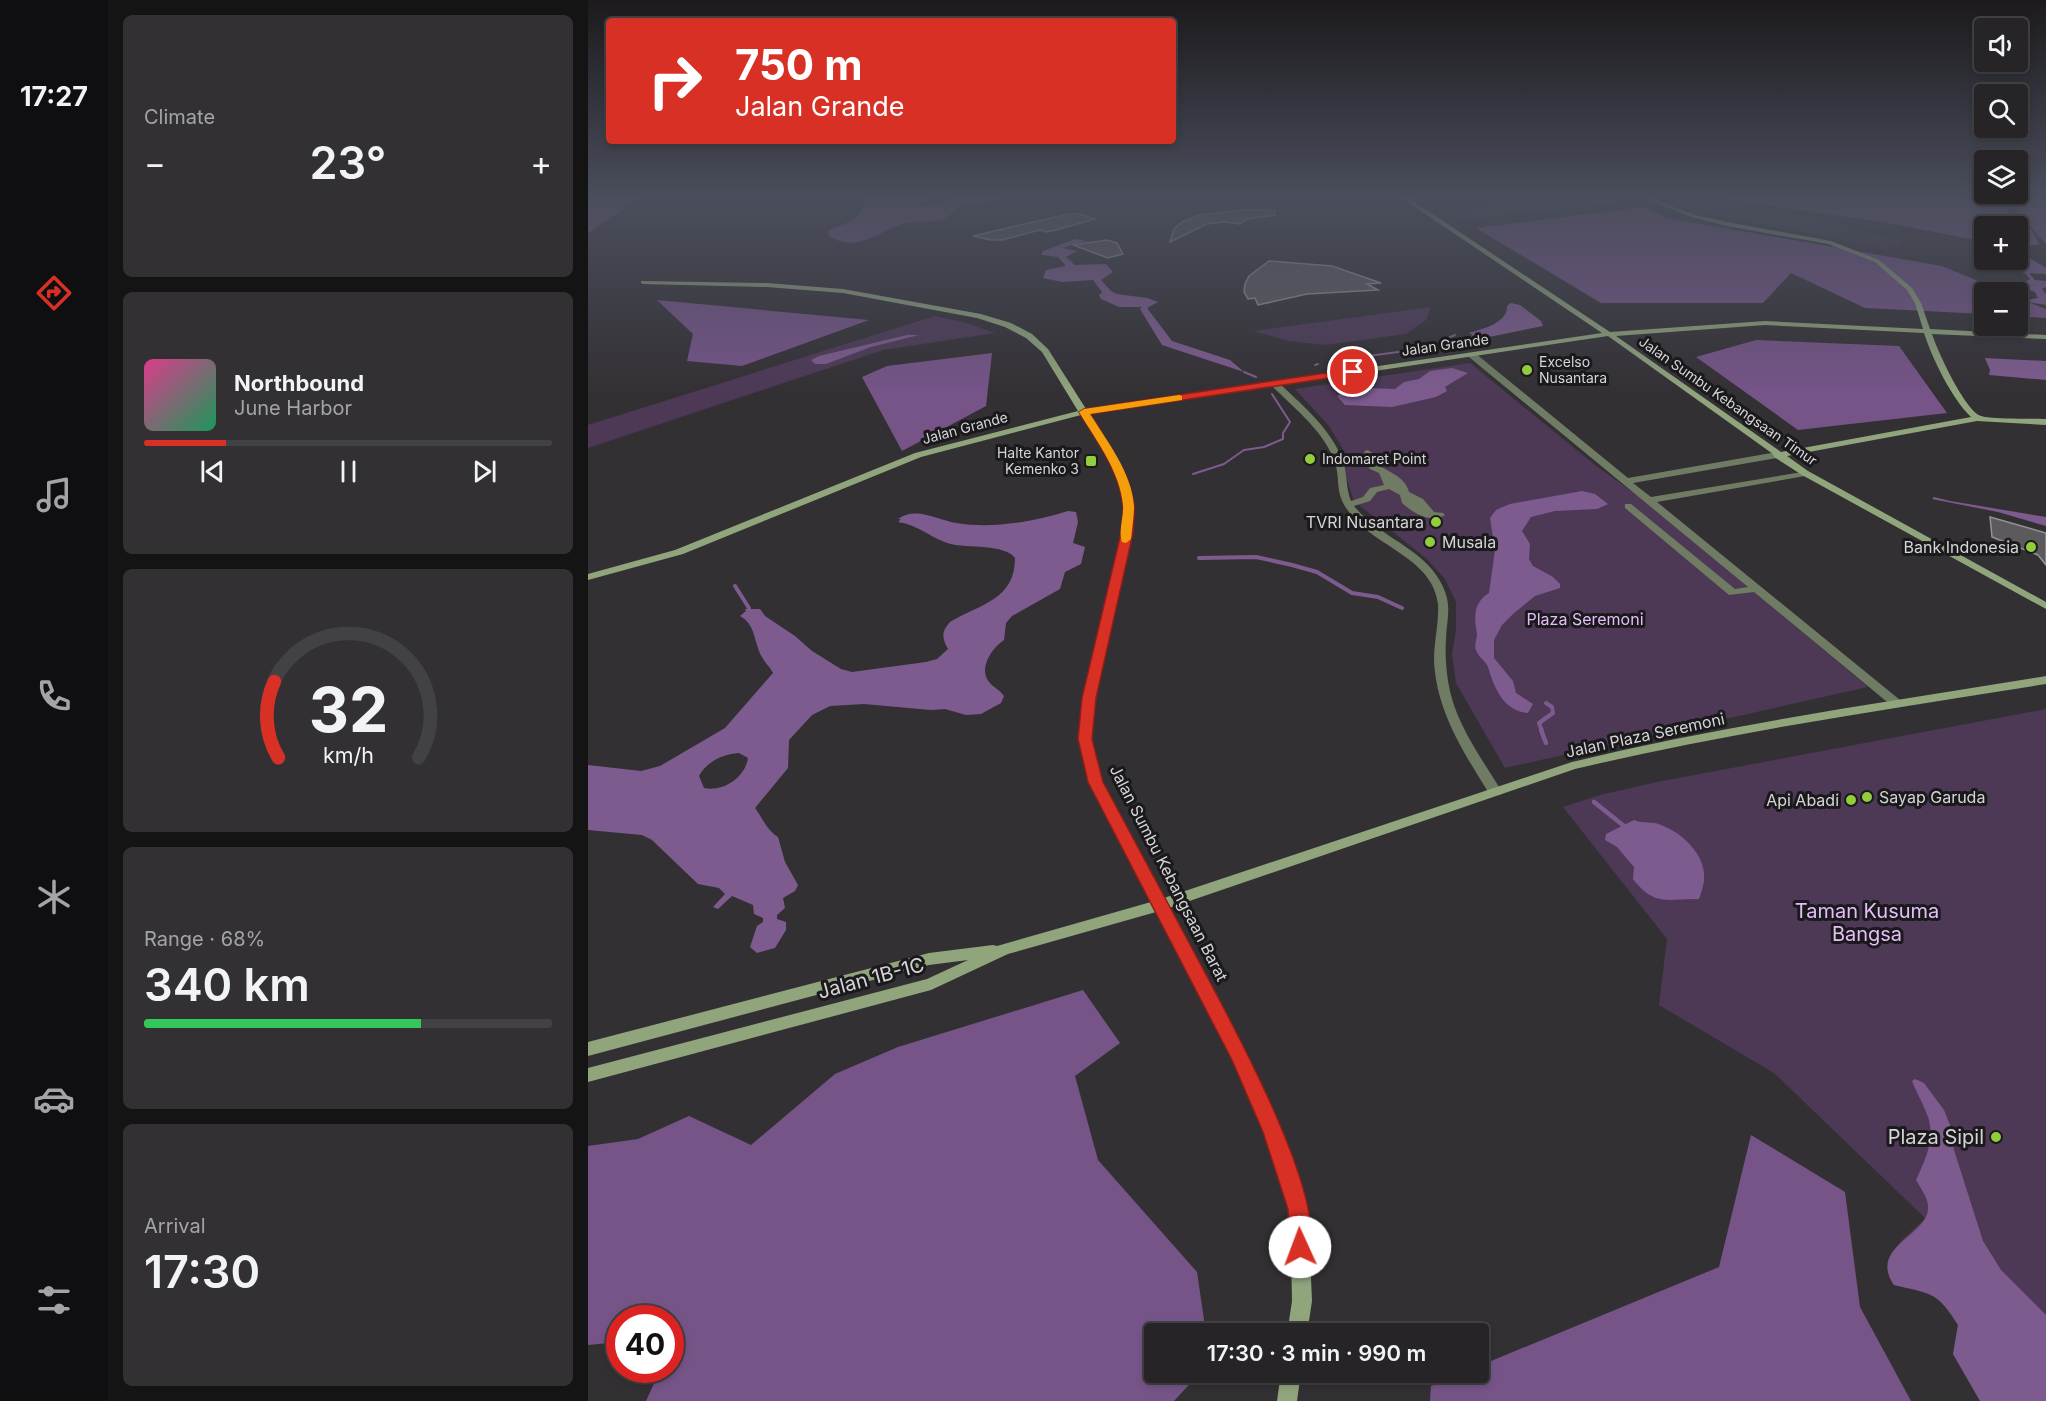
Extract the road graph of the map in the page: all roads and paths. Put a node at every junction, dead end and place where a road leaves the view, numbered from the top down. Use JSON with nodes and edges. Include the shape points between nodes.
{"nodes":[{"id":1,"x":1504,"y":264,"type":"edge"},
{"id":2,"x":1881,"y":264,"type":"edge"},
{"id":3,"x":643,"y":282,"type":"dead end"},
{"id":4,"x":1927,"y":330,"type":"junction"},
{"id":5,"x":1609,"y":334,"type":"junction"},
{"id":6,"x":2046,"y":337,"type":"edge"},
{"id":7,"x":1472,"y":355,"type":"junction"},
{"id":8,"x":1275,"y":384,"type":"junction"},
{"id":9,"x":1084,"y":412,"type":"junction"},
{"id":10,"x":1977,"y":418,"type":"junction"},
{"id":11,"x":2046,"y":422,"type":"edge"},
{"id":12,"x":1368,"y":454,"type":"dead end"},
{"id":13,"x":1777,"y":455,"type":"junction"},
{"id":14,"x":1383,"y":472,"type":"junction"},
{"id":15,"x":1805,"y":473,"type":"junction"},
{"id":16,"x":1628,"y":481,"type":"junction"},
{"id":17,"x":1390,"y":486,"type":"junction"},
{"id":18,"x":1405,"y":494,"type":"junction"},
{"id":19,"x":1650,"y":500,"type":"junction"},
{"id":20,"x":1348,"y":506,"type":"junction"},
{"id":21,"x":1628,"y":506,"type":"dead end"},
{"id":22,"x":1435,"y":515,"type":"dead end"},
{"id":23,"x":588,"y":577,"type":"edge"},
{"id":24,"x":1757,"y":588,"type":"junction"},
{"id":25,"x":2046,"y":606,"type":"edge"},
{"id":26,"x":2046,"y":680,"type":"edge"},
{"id":27,"x":1896,"y":703,"type":"junction"},
{"id":28,"x":1495,"y":792,"type":"junction"},
{"id":29,"x":1160,"y":905,"type":"junction"},
{"id":30,"x":1003,"y":950,"type":"junction"},
{"id":31,"x":588,"y":1049,"type":"edge"},
{"id":32,"x":588,"y":1075,"type":"edge"},
{"id":33,"x":1299,"y":1323,"type":"edge"},
{"id":34,"x":1289,"y":1383,"type":"edge"},
{"id":35,"x":1287,"y":1401,"type":"edge"}],
"edges":[{"from":1,"to":5,"type":"street","name":"Jalan Sumbu Kebangsaan Timur"},
{"from":2,"to":4,"type":"street","via":[[1910,289]]},
{"from":3,"to":9,"type":"street","name":"Jalan Sumbu Kebangsaan Barat","via":[[834,290],[978,316],[1029,336],[1045,351]]},
{"from":4,"to":5,"type":"street","name":"Jalan Grande","via":[[1765,323]]},
{"from":4,"to":6,"type":"street","name":"Jalan Grande"},
{"from":4,"to":10,"type":"street","via":[[1935,354],[1966,408]]},
{"from":5,"to":7,"type":"street","name":"Jalan Grande"},
{"from":5,"to":13,"type":"street","name":"Jalan Sumbu Kebangsaan Timur"},
{"from":7,"to":8,"type":"street","name":"Jalan Grande"},
{"from":7,"to":16,"type":"street"},
{"from":8,"to":9,"type":"street","name":"Jalan Grande"},
{"from":8,"to":20,"type":"street","via":[[1332,447],[1342,468]]},
{"from":9,"to":23,"type":"street","name":"Jalan Grande","via":[[918,455],[679,552]]},
{"from":9,"to":29,"type":"street","name":"Jalan Sumbu Kebangsaan Barat","via":[[1111,456],[1128,505],[1127,533],[1089,698],[1085,739],[1095,782]]},
{"from":10,"to":11,"type":"street"},
{"from":10,"to":13,"type":"street"},
{"from":12,"to":14,"type":"street","via":[[1366,459]]},
{"from":13,"to":15,"type":"street","name":"Jalan Sumbu Kebangsaan Timur"},
{"from":13,"to":16,"type":"street"},
{"from":14,"to":17,"type":"street","via":[[1383,480]]},
{"from":14,"to":18,"type":"street","via":[[1395,478]]},
{"from":15,"to":19,"type":"street"},
{"from":15,"to":25,"type":"street","name":"Jalan Sumbu Kebangsaan Timur"},
{"from":16,"to":19,"type":"street"},
{"from":17,"to":18,"type":"street"},
{"from":17,"to":20,"type":"street","via":[[1373,490],[1365,501]]},
{"from":18,"to":22,"type":"street","via":[[1418,499]]},
{"from":19,"to":24,"type":"street"},
{"from":20,"to":28,"type":"street","via":[[1422,564],[1435,581],[1445,613],[1440,656],[1451,714]]},
{"from":21,"to":24,"type":"street","via":[[1733,593]]},
{"from":24,"to":27,"type":"street"},
{"from":26,"to":27,"type":"street","name":"Jalan Plaza Seremoni"},
{"from":27,"to":28,"type":"street","name":"Jalan Plaza Seremoni","via":[[1634,751],[1572,766]]},
{"from":28,"to":29,"type":"street","name":"Jalan Plaza Seremoni"},
{"from":29,"to":30,"type":"street","name":"Jalan 1B-1C"},
{"from":29,"to":33,"type":"street","name":"Jalan Sumbu Kebangsaan Barat","via":[[1245,1069],[1273,1132],[1299,1209],[1302,1301]]},
{"from":30,"to":31,"type":"street","via":[[929,959]]},
{"from":30,"to":32,"type":"street","name":"Jalan 1B-1C","via":[[931,984]]},
{"from":34,"to":35,"type":"street"}]}
